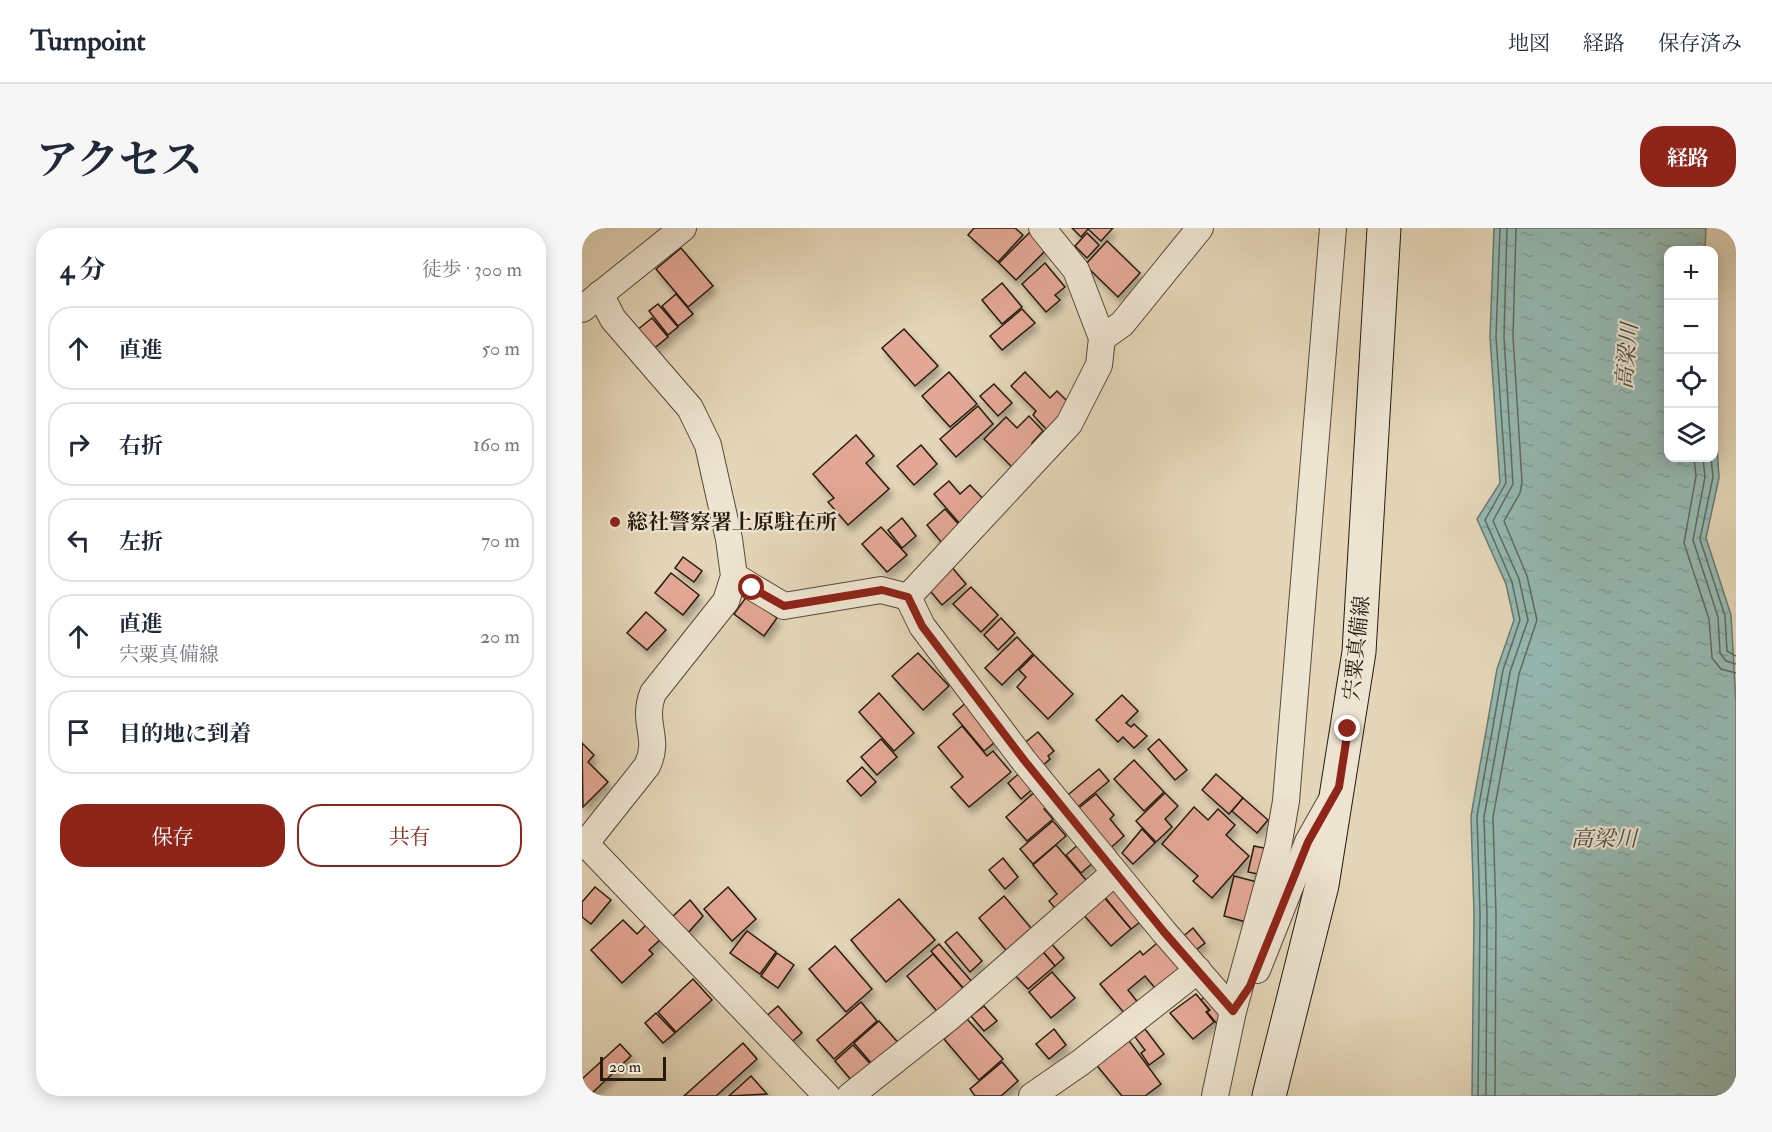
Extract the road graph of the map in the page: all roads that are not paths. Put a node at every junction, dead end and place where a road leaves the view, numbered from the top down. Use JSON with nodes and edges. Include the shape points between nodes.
{"nodes":[{"id":1,"x":683,"y":228,"type":"edge"},
{"id":2,"x":1042,"y":228,"type":"edge"},
{"id":3,"x":1200,"y":228,"type":"edge"},
{"id":4,"x":1333,"y":228,"type":"edge"},
{"id":5,"x":1384,"y":228,"type":"edge"},
{"id":6,"x":587,"y":304,"type":"edge"},
{"id":7,"x":1102,"y":338,"type":"junction"},
{"id":8,"x":734,"y":576,"type":"junction"},
{"id":9,"x":908,"y":597,"type":"junction"},
{"id":10,"x":1339,"y":787,"type":"junction"},
{"id":11,"x":584,"y":842,"type":"edge"},
{"id":12,"x":1114,"y":873,"type":"junction"},
{"id":13,"x":1198,"y":970,"type":"junction"},
{"id":14,"x":1233,"y":1011,"type":"junction"},
{"id":15,"x":827,"y":1096,"type":"edge"},
{"id":16,"x":850,"y":1096,"type":"edge"},
{"id":17,"x":1032,"y":1096,"type":"edge"},
{"id":18,"x":1215,"y":1096,"type":"edge"},
{"id":19,"x":1269,"y":1096,"type":"edge"}],
"edges":[{"from":1,"to":6,"type":"street"},
{"from":2,"to":7,"type":"street","via":[[1076,270]]},
{"from":3,"to":7,"type":"street","via":[[1122,324]]},
{"from":4,"to":14,"type":"street","via":[[1286,801],[1278,848]]},
{"from":5,"to":10,"type":"main road","name":"宍粟真備線","via":[[1359,652]]},
{"from":6,"to":8,"type":"street","via":[[613,319],[690,408],[708,445]]},
{"from":7,"to":9,"type":"street","via":[[1099,365],[1070,424]]},
{"from":8,"to":9,"type":"street","via":[[784,606],[882,590]]},
{"from":8,"to":11,"type":"street","via":[[726,601],[653,693],[647,708],[654,752],[647,766]]},
{"from":9,"to":12,"type":"street","via":[[922,626],[956,672]]},
{"from":10,"to":14,"type":"street","via":[[1308,842],[1250,986]]},
{"from":10,"to":19,"type":"main road","name":"宍粟真備線","via":[[1322,885]]},
{"from":11,"to":15,"type":"street"},
{"from":12,"to":13,"type":"street"},
{"from":12,"to":16,"type":"street","via":[[951,1016]]},
{"from":13,"to":14,"type":"street"},
{"from":13,"to":17,"type":"street"},
{"from":14,"to":18,"type":"street"}]}
